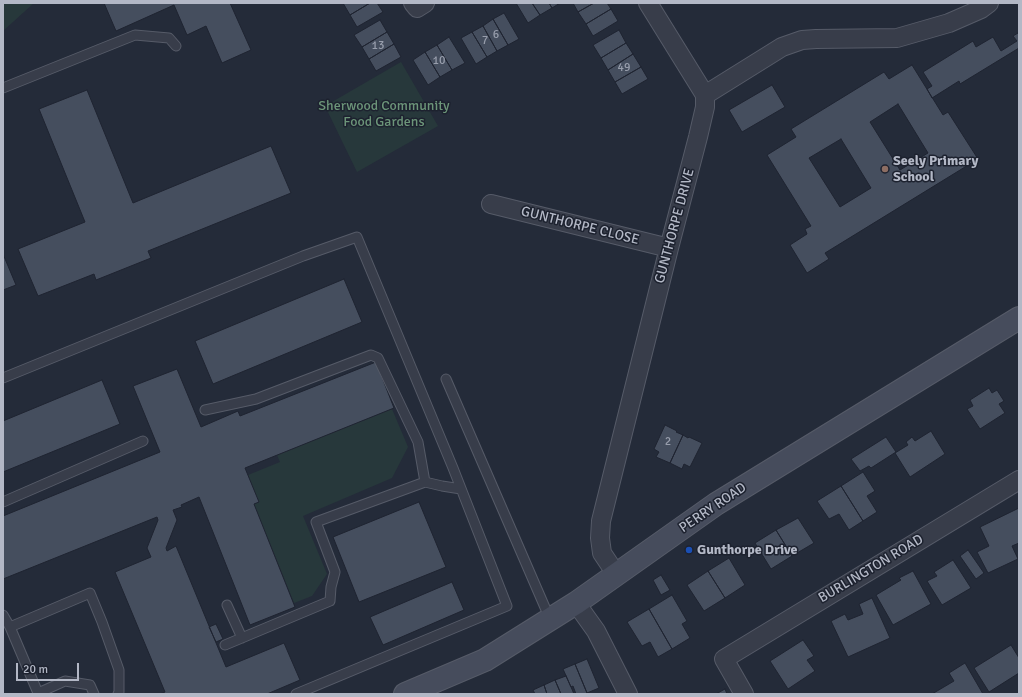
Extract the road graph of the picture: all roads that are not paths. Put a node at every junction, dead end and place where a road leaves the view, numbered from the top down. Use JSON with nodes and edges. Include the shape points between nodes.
{"nodes":[{"id":1,"x":413,"y":3,"type":"edge"},
{"id":2,"x":425,"y":3,"type":"edge"},
{"id":3,"x":648,"y":3,"type":"edge"},
{"id":4,"x":989,"y":3,"type":"edge"},
{"id":5,"x":176,"y":46,"type":"dead end"},
{"id":6,"x":3,"y":88,"type":"edge"},
{"id":7,"x":705,"y":95,"type":"junction"},
{"id":8,"x":491,"y":204,"type":"dead end"},
{"id":9,"x":669,"y":248,"type":"junction"},
{"id":10,"x":1019,"y":318,"type":"edge"},
{"id":11,"x":3,"y":378,"type":"edge"},
{"id":12,"x":446,"y":379,"type":"dead end"},
{"id":13,"x":205,"y":410,"type":"dead end"},
{"id":14,"x":144,"y":441,"type":"dead end"},
{"id":15,"x":1019,"y":480,"type":"edge"},
{"id":16,"x":425,"y":482,"type":"junction"},
{"id":17,"x":461,"y":489,"type":"junction"},
{"id":18,"x":3,"y":502,"type":"edge"},
{"id":19,"x":616,"y":574,"type":"junction"},
{"id":20,"x":576,"y":603,"type":"junction"},
{"id":21,"x":227,"y":604,"type":"dead end"},
{"id":22,"x":3,"y":615,"type":"edge"},
{"id":23,"x":550,"y":619,"type":"junction"},
{"id":24,"x":10,"y":627,"type":"junction"},
{"id":25,"x":242,"y":638,"type":"junction"},
{"id":26,"x":225,"y":645,"type":"dead end"},
{"id":27,"x":37,"y":693,"type":"edge"},
{"id":28,"x":94,"y":694,"type":"edge"},
{"id":29,"x":118,"y":694,"type":"edge"},
{"id":30,"x":296,"y":694,"type":"edge"},
{"id":31,"x":405,"y":694,"type":"edge"},
{"id":32,"x":628,"y":694,"type":"edge"},
{"id":33,"x":744,"y":694,"type":"edge"}],
"edges":[{"from":1,"to":2,"type":"street","via":[[417,8]]},
{"from":3,"to":7,"type":"street"},
{"from":4,"to":7,"type":"street","via":[[949,23],[898,38],[802,40],[782,47]]},
{"from":5,"to":6,"type":"lane","via":[[169,38],[135,35]]},
{"from":7,"to":9,"type":"street","name":"GUNTHORPE DRIVE","via":[[698,137]]},
{"from":8,"to":9,"type":"street","name":"GUNTHORPE CLOSE"},
{"from":9,"to":19,"type":"street","name":"GUNTHORPE DRIVE","via":[[601,521],[602,553]]},
{"from":10,"to":19,"type":"street","name":"PERRY ROAD","via":[[716,504]]},
{"from":11,"to":17,"type":"lane","via":[[303,256],[357,237]]},
{"from":12,"to":23,"type":"lane"},
{"from":13,"to":16,"type":"lane","via":[[256,399],[371,355],[378,358],[418,442]]},
{"from":14,"to":18,"type":"lane"},
{"from":15,"to":33,"type":"street","name":"BURLINGTON ROAD","via":[[724,659]]},
{"from":16,"to":17,"type":"lane"},
{"from":16,"to":25,"type":"lane","via":[[316,522],[335,572],[330,601]]},
{"from":17,"to":30,"type":"lane","via":[[507,606]]},
{"from":19,"to":20,"type":"street","name":"PERRY ROAD"},
{"from":20,"to":23,"type":"street","name":"PERRY ROAD"},
{"from":20,"to":32,"type":"street","via":[[596,631]]},
{"from":21,"to":25,"type":"lane"},
{"from":22,"to":24,"type":"lane"},
{"from":23,"to":31,"type":"street","name":"PERRY ROAD","via":[[485,660]]},
{"from":24,"to":27,"type":"lane"},
{"from":24,"to":29,"type":"lane","via":[[90,593],[119,670]]},
{"from":25,"to":26,"type":"lane"},
{"from":27,"to":28,"type":"lane","via":[[65,681],[90,686]]}]}
